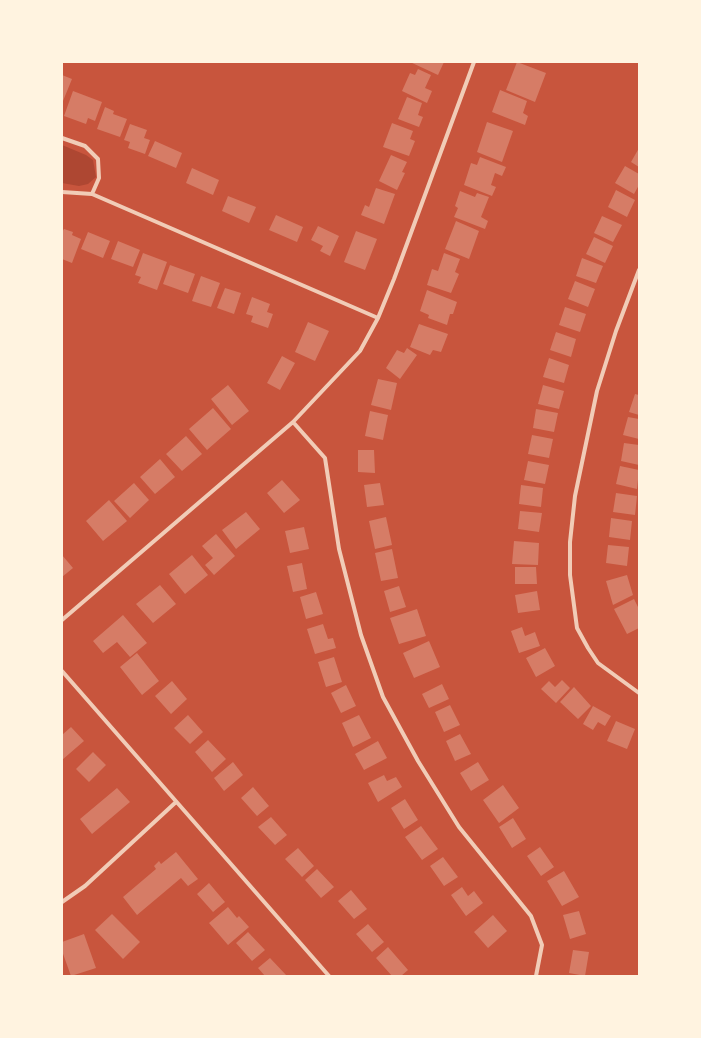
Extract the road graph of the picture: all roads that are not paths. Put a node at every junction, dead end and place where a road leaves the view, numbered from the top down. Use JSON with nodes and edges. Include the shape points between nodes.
{"nodes":[{"id":1,"x":474,"y":62,"type":"edge"},
{"id":2,"x":62,"y":138,"type":"edge"},
{"id":3,"x":62,"y":192,"type":"edge"},
{"id":4,"x":92,"y":194,"type":"junction"},
{"id":5,"x":639,"y":270,"type":"edge"},
{"id":6,"x":378,"y":318,"type":"junction"},
{"id":7,"x":293,"y":422,"type":"junction"},
{"id":8,"x":62,"y":620,"type":"edge"},
{"id":9,"x":62,"y":670,"type":"edge"},
{"id":10,"x":639,"y":693,"type":"edge"},
{"id":11,"x":176,"y":802,"type":"junction"},
{"id":12,"x":62,"y":902,"type":"edge"},
{"id":13,"x":330,"y":976,"type":"edge"},
{"id":14,"x":536,"y":976,"type":"edge"}],
"edges":[{"from":1,"to":6,"type":"street"},
{"from":2,"to":4,"type":"street","via":[[85,146],[98,159],[99,178]]},
{"from":3,"to":4,"type":"street"},
{"from":4,"to":6,"type":"street"},
{"from":5,"to":10,"type":"street","via":[[597,391],[575,496],[570,542],[570,575],[577,628],[588,648],[598,663]]},
{"from":6,"to":7,"type":"street","via":[[360,351]]},
{"from":7,"to":8,"type":"street"},
{"from":7,"to":14,"type":"street","via":[[324,458],[339,549],[361,635],[383,698],[459,828],[532,916],[542,945]]},
{"from":9,"to":11,"type":"street"},
{"from":11,"to":12,"type":"street","via":[[85,886]]},
{"from":11,"to":13,"type":"street"}]}
